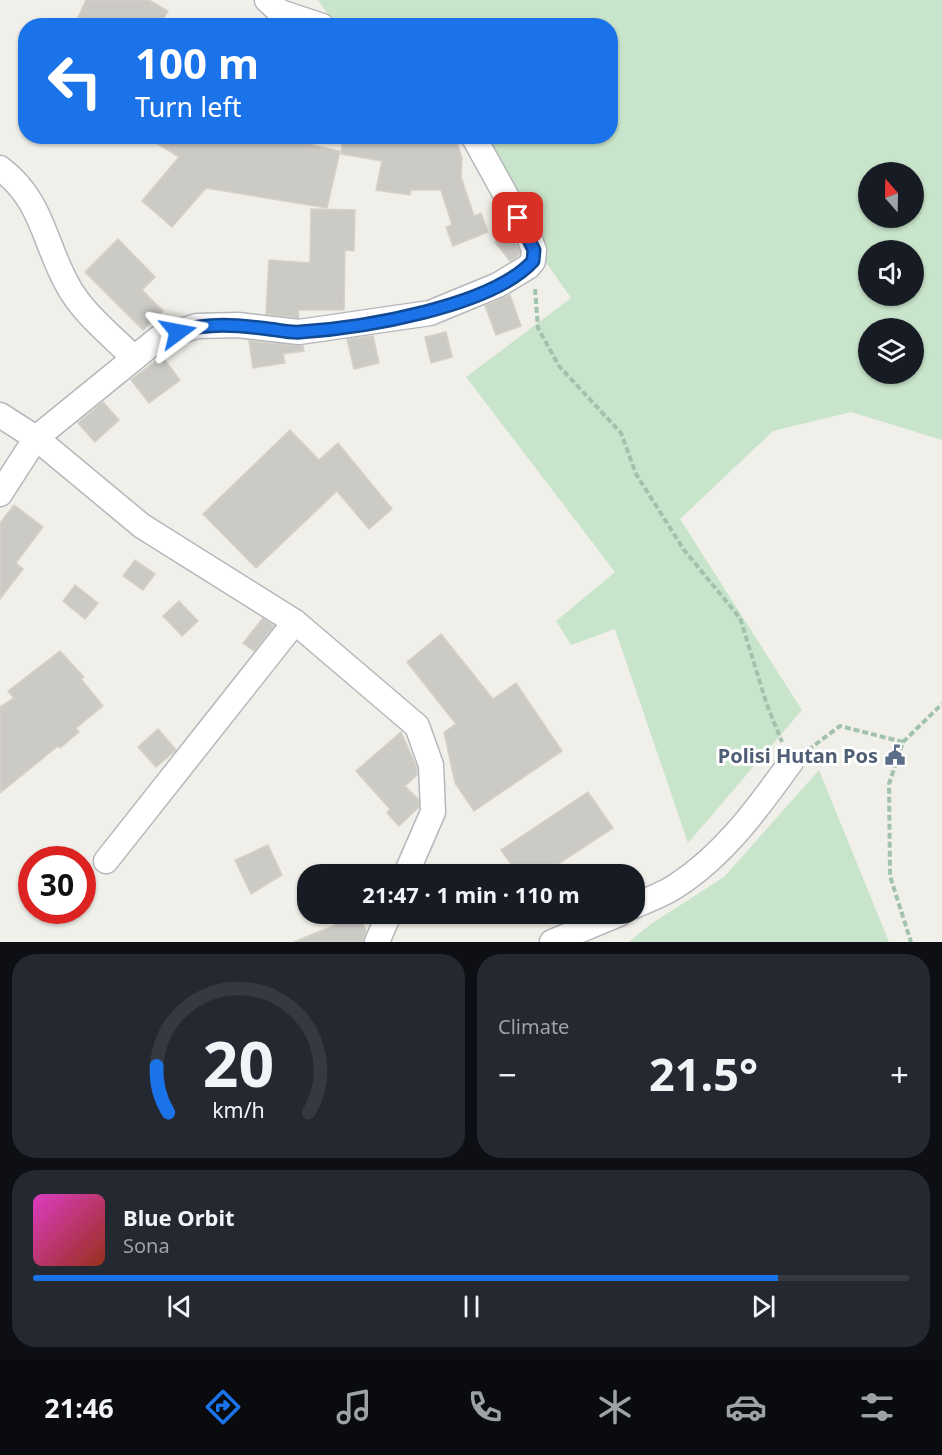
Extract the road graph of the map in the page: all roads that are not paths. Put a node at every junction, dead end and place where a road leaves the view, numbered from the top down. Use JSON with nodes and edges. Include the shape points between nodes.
{"nodes":[{"id":1,"x":267,"y":0,"type":"edge"},
{"id":2,"x":298,"y":18,"type":"edge"},
{"id":3,"x":477,"y":144,"type":"edge"},
{"id":4,"x":0,"y":168,"type":"edge"},
{"id":5,"x":134,"y":357,"type":"junction"},
{"id":6,"x":0,"y":416,"type":"edge"},
{"id":7,"x":36,"y":438,"type":"junction"},
{"id":8,"x":0,"y":494,"type":"edge"},
{"id":9,"x":294,"y":622,"type":"junction"},
{"id":10,"x":791,"y":762,"type":"road end"},
{"id":11,"x":106,"y":861,"type":"dead end"},
{"id":12,"x":411,"y":864,"type":"edge"},
{"id":13,"x":645,"y":901,"type":"edge"},
{"id":14,"x":385,"y":924,"type":"edge"},
{"id":15,"x":595,"y":924,"type":"edge"},
{"id":16,"x":377,"y":942,"type":"edge"},
{"id":17,"x":552,"y":942,"type":"edge"}],
"edges":[{"from":1,"to":2,"type":"street","via":[[280,12]]},
{"from":3,"to":5,"type":"street","via":[[534,250],[533,261],[515,276],[430,313],[298,332],[238,325],[197,326],[159,338]]},
{"from":4,"to":5,"type":"street","via":[[20,184],[37,210],[64,281],[77,301]]},
{"from":5,"to":7,"type":"street"},
{"from":6,"to":7,"type":"street"},
{"from":7,"to":8,"type":"street"},
{"from":7,"to":9,"type":"street","via":[[142,526]]},
{"from":9,"to":11,"type":"street"},
{"from":9,"to":12,"type":"street","via":[[417,726],[431,765],[434,812]]},
{"from":10,"to":13,"type":"street","via":[[722,849],[675,887]]},
{"from":14,"to":16,"type":"street"},
{"from":15,"to":17,"type":"street"}]}
